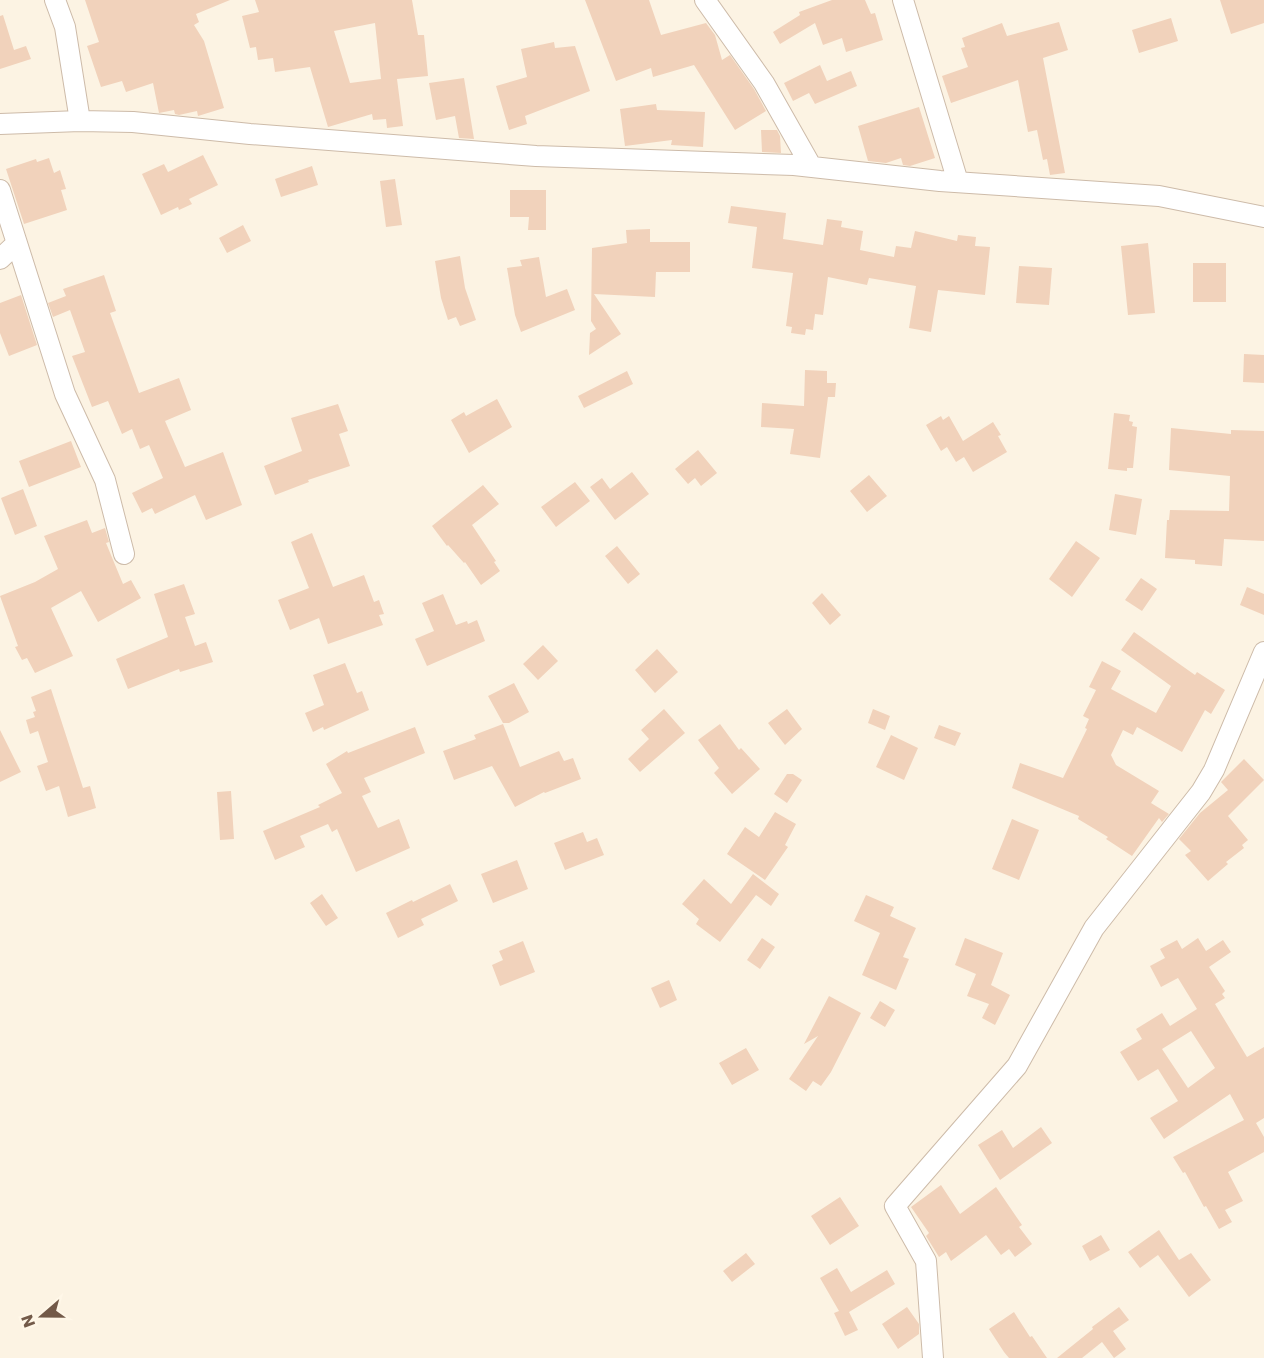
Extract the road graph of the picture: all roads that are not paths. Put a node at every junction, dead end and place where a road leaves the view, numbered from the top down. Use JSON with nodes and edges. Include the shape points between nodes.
{"nodes":[{"id":1,"x":55,"y":0,"type":"edge"},
{"id":2,"x":705,"y":0,"type":"edge"},
{"id":3,"x":903,"y":0,"type":"edge"},
{"id":4,"x":80,"y":121,"type":"junction"},
{"id":5,"x":0,"y":124,"type":"edge"},
{"id":6,"x":811,"y":166,"type":"junction"},
{"id":7,"x":958,"y":182,"type":"junction"},
{"id":8,"x":0,"y":190,"type":"edge"},
{"id":9,"x":1264,"y":217,"type":"edge"},
{"id":10,"x":17,"y":243,"type":"junction"},
{"id":11,"x":0,"y":260,"type":"edge"},
{"id":12,"x":124,"y":554,"type":"dead end"},
{"id":13,"x":1264,"y":652,"type":"edge"},
{"id":14,"x":933,"y":1358,"type":"edge"}],
"edges":[{"from":1,"to":4,"type":"street","via":[[65,27]]},
{"from":2,"to":6,"type":"street","via":[[764,83]]},
{"from":3,"to":7,"type":"street"},
{"from":4,"to":5,"type":"street"},
{"from":4,"to":6,"type":"street","via":[[536,156]]},
{"from":6,"to":7,"type":"street"},
{"from":7,"to":9,"type":"street","via":[[1159,196]]},
{"from":8,"to":10,"type":"street"},
{"from":10,"to":11,"type":"street"},
{"from":10,"to":12,"type":"street","via":[[65,394],[105,480]]},
{"from":13,"to":14,"type":"street","via":[[1201,792],[1094,928],[1017,1066],[895,1206],[926,1261]]}]}
